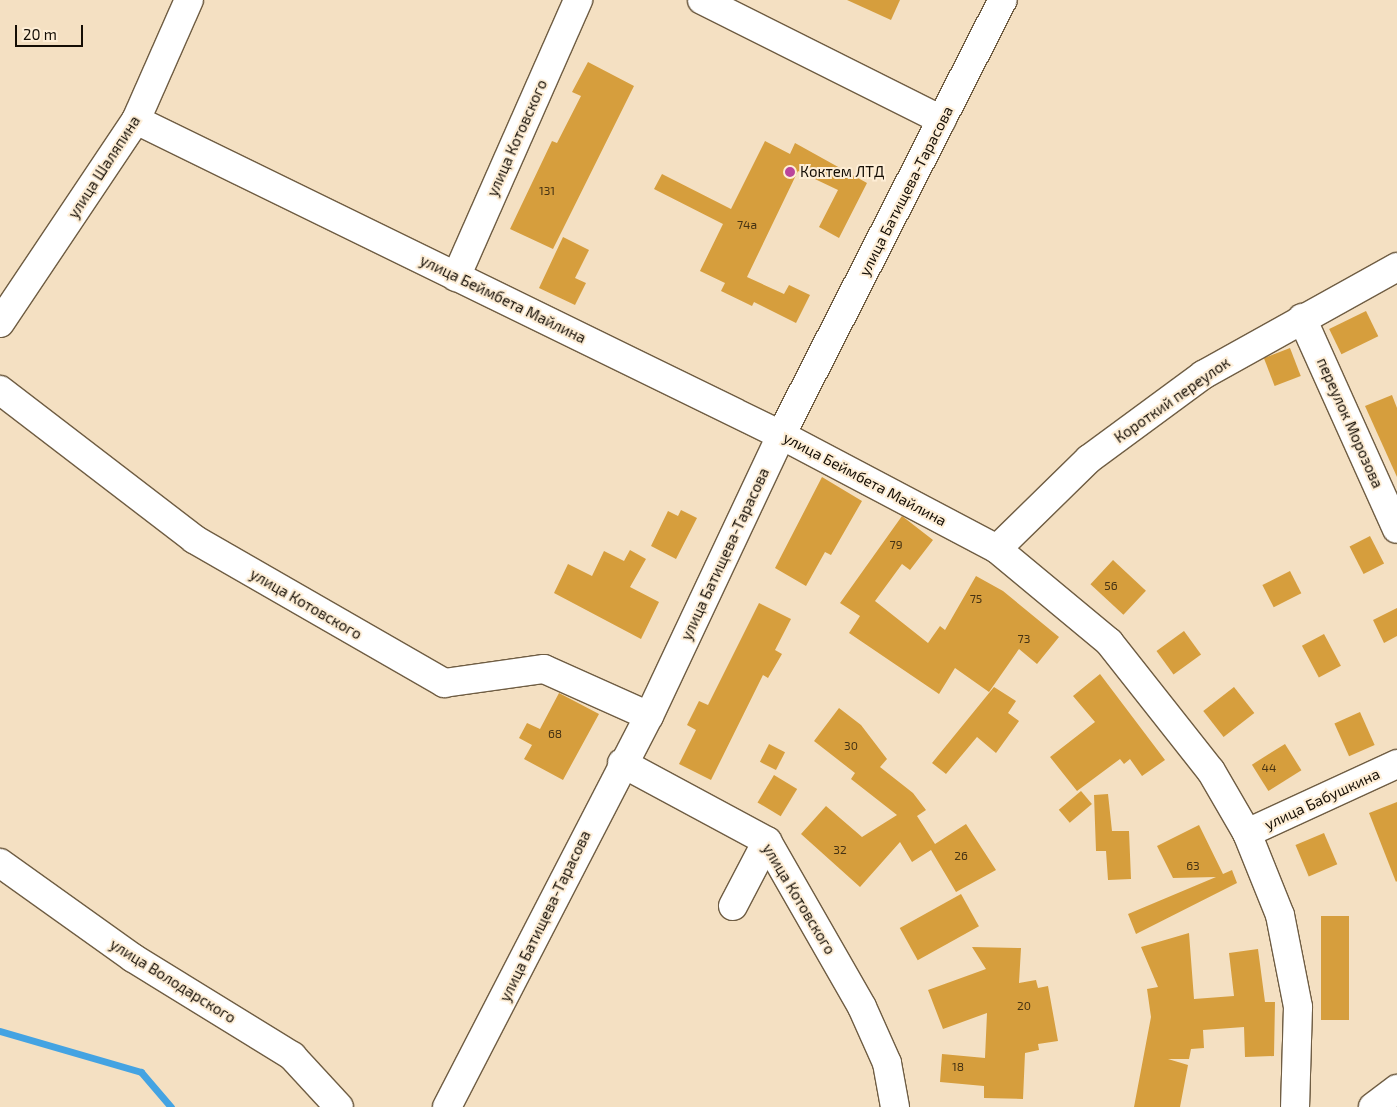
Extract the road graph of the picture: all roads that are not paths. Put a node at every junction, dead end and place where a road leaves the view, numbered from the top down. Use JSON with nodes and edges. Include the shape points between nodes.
{"nodes":[{"id":1,"x":189,"y":0,"type":"edge"},
{"id":2,"x":578,"y":0,"type":"edge"},
{"id":3,"x":702,"y":0,"type":"edge"},
{"id":4,"x":1003,"y":0,"type":"edge"},
{"id":5,"x":136,"y":120,"type":"junction"},
{"id":6,"x":942,"y":120,"type":"junction"},
{"id":7,"x":1397,"y":267,"type":"edge"},
{"id":8,"x":456,"y":277,"type":"junction"},
{"id":9,"x":1302,"y":318,"type":"junction"},
{"id":10,"x":0,"y":324,"type":"edge"},
{"id":11,"x":0,"y":390,"type":"edge"},
{"id":12,"x":781,"y":435,"type":"junction"},
{"id":13,"x":1397,"y":529,"type":"edge"},
{"id":14,"x":997,"y":549,"type":"junction"},
{"id":15,"x":648,"y":716,"type":"junction"},
{"id":16,"x":622,"y":763,"type":"junction"},
{"id":17,"x":1397,"y":764,"type":"edge"},
{"id":18,"x":1247,"y":833,"type":"junction"},
{"id":19,"x":768,"y":841,"type":"junction"},
{"id":20,"x":0,"y":863,"type":"edge"},
{"id":21,"x":733,"y":906,"type":"dead end"},
{"id":22,"x":1397,"y":1089,"type":"edge"},
{"id":23,"x":339,"y":1107,"type":"edge"},
{"id":24,"x":447,"y":1107,"type":"edge"},
{"id":25,"x":896,"y":1107,"type":"edge"},
{"id":26,"x":1295,"y":1107,"type":"edge"},
{"id":27,"x":1373,"y":1107,"type":"edge"}],
"edges":[{"from":1,"to":5,"type":"street","name":"улица Шаляпина"},
{"from":2,"to":8,"type":"street","name":"улица Котовского"},
{"from":3,"to":6,"type":"street"},
{"from":4,"to":6,"type":"street","name":"улица Батищева-Тарасова"},
{"from":5,"to":8,"type":"street","name":"улица Беймбета Майлина"},
{"from":5,"to":10,"type":"street","name":"улица Шаляпина"},
{"from":6,"to":12,"type":"street","name":"улица Батищева-Тарасова"},
{"from":7,"to":9,"type":"street","name":"Короткий переулок"},
{"from":8,"to":12,"type":"street","name":"улица Беймбета Майлина"},
{"from":9,"to":13,"type":"street","name":"переулок Морозова"},
{"from":9,"to":14,"type":"street","name":"Короткий переулок","via":[[1203,375],[1089,459]]},
{"from":11,"to":15,"type":"street","name":"улица Котовского","via":[[194,539],[444,683],[544,669]]},
{"from":12,"to":14,"type":"street","name":"улица Беймбета Майлина"},
{"from":12,"to":15,"type":"street","name":"улица Батищева-Тарасова"},
{"from":14,"to":18,"type":"street","name":"улица Беймбета Майлина","via":[[1109,642],[1211,771]]},
{"from":15,"to":16,"type":"street","name":"улица Батищева-Тарасова"},
{"from":16,"to":19,"type":"street","name":"улица Котовского"},
{"from":16,"to":24,"type":"street","name":"улица Батищева-Тарасова"},
{"from":17,"to":18,"type":"street","name":"улица Бабушкина"},
{"from":18,"to":26,"type":"street","name":"улица Беймбета Майлина","via":[[1280,915],[1298,1007]]},
{"from":19,"to":21,"type":"street"},
{"from":19,"to":25,"type":"street","name":"улица Котовского","via":[[862,1007],[887,1063]]},
{"from":20,"to":23,"type":"street","name":"улица Володарского","via":[[133,958],[292,1056]]},
{"from":22,"to":27,"type":"street"}]}
